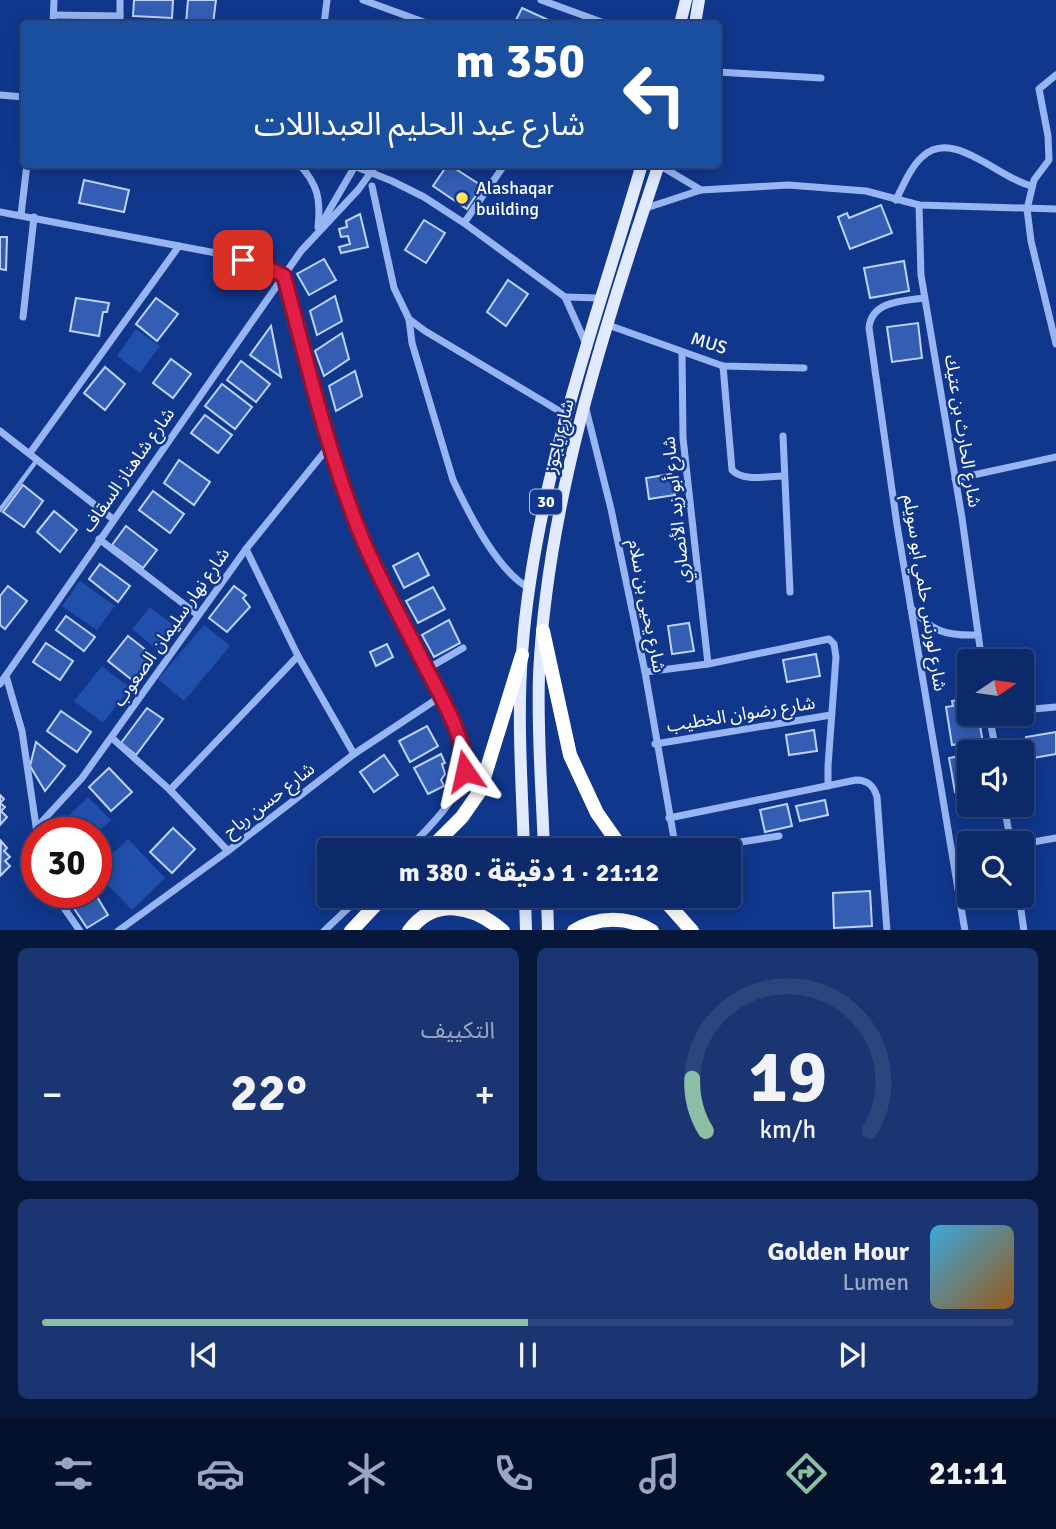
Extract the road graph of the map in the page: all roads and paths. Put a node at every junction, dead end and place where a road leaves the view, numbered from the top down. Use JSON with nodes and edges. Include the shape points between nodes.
{"nodes":[{"id":1,"x":54,"y":0,"type":"edge"},
{"id":2,"x":120,"y":0,"type":"edge"},
{"id":3,"x":327,"y":0,"type":"edge"},
{"id":4,"x":363,"y":0,"type":"edge"},
{"id":5,"x":541,"y":0,"type":"edge"},
{"id":6,"x":686,"y":0,"type":"edge"},
{"id":7,"x":699,"y":0,"type":"edge"},
{"id":8,"x":54,"y":15,"type":"junction"},
{"id":9,"x":120,"y":20,"type":"edge"},
{"id":10,"x":53,"y":21,"type":"edge"},
{"id":11,"x":324,"y":21,"type":"edge"},
{"id":12,"x":421,"y":21,"type":"edge"},
{"id":13,"x":599,"y":21,"type":"edge"},
{"id":14,"x":681,"y":21,"type":"edge"},
{"id":15,"x":696,"y":21,"type":"edge"},
{"id":16,"x":721,"y":72,"type":"edge"},
{"id":17,"x":1056,"y":75,"type":"edge"},
{"id":18,"x":821,"y":78,"type":"dead end"},
{"id":19,"x":0,"y":95,"type":"edge"},
{"id":20,"x":21,"y":97,"type":"edge"},
{"id":21,"x":27,"y":168,"type":"edge"},
{"id":22,"x":302,"y":168,"type":"edge"},
{"id":23,"x":350,"y":168,"type":"edge"},
{"id":24,"x":502,"y":168,"type":"edge"},
{"id":25,"x":641,"y":168,"type":"edge"},
{"id":26,"x":658,"y":168,"type":"edge"},
{"id":27,"x":665,"y":168,"type":"edge"},
{"id":28,"x":370,"y":169,"type":"edge"},
{"id":29,"x":392,"y":181,"type":"junction"},
{"id":30,"x":372,"y":186,"type":"junction"},
{"id":31,"x":1032,"y":186,"type":"junction"},
{"id":32,"x":358,"y":190,"type":"junction"},
{"id":33,"x":701,"y":190,"type":"junction"},
{"id":34,"x":896,"y":200,"type":"junction"},
{"id":35,"x":919,"y":205,"type":"junction"},
{"id":36,"x":643,"y":209,"type":"junction"},
{"id":37,"x":1027,"y":209,"type":"junction"},
{"id":38,"x":1056,"y":209,"type":"edge"},
{"id":39,"x":0,"y":212,"type":"edge"},
{"id":40,"x":22,"y":215,"type":"junction"},
{"id":41,"x":34,"y":217,"type":"junction"},
{"id":42,"x":464,"y":223,"type":"junction"},
{"id":43,"x":317,"y":231,"type":"junction"},
{"id":44,"x":179,"y":246,"type":"junction"},
{"id":45,"x":284,"y":276,"type":"junction"},
{"id":46,"x":565,"y":296,"type":"junction"},
{"id":47,"x":601,"y":298,"type":"junction"},
{"id":48,"x":924,"y":298,"type":"junction"},
{"id":49,"x":23,"y":317,"type":"dead end"},
{"id":50,"x":409,"y":319,"type":"junction"},
{"id":51,"x":608,"y":325,"type":"junction"},
{"id":52,"x":1056,"y":344,"type":"edge"},
{"id":53,"x":587,"y":346,"type":"junction"},
{"id":54,"x":682,"y":352,"type":"junction"},
{"id":55,"x":723,"y":366,"type":"junction"},
{"id":56,"x":804,"y":368,"type":"dead end"},
{"id":57,"x":585,"y":402,"type":"junction"},
{"id":58,"x":566,"y":415,"type":"junction"},
{"id":59,"x":0,"y":431,"type":"edge"},
{"id":60,"x":783,"y":436,"type":"dead end"},
{"id":61,"x":330,"y":445,"type":"junction"},
{"id":62,"x":30,"y":453,"type":"junction"},
{"id":63,"x":1056,"y":457,"type":"edge"},
{"id":64,"x":38,"y":459,"type":"junction"},
{"id":65,"x":783,"y":476,"type":"junction"},
{"id":66,"x":955,"y":480,"type":"junction"},
{"id":67,"x":0,"y":510,"type":"edge"},
{"id":68,"x":113,"y":519,"type":"junction"},
{"id":69,"x":99,"y":539,"type":"junction"},
{"id":70,"x":246,"y":549,"type":"junction"},
{"id":71,"x":530,"y":588,"type":"junction"},
{"id":72,"x":790,"y":592,"type":"dead end"},
{"id":73,"x":911,"y":607,"type":"junction"},
{"id":74,"x":198,"y":615,"type":"junction"},
{"id":75,"x":543,"y":631,"type":"junction"},
{"id":76,"x":978,"y":635,"type":"junction"},
{"id":77,"x":463,"y":648,"type":"dead end"},
{"id":78,"x":980,"y":649,"type":"edge"},
{"id":79,"x":522,"y":655,"type":"junction"},
{"id":80,"x":298,"y":656,"type":"junction"},
{"id":81,"x":708,"y":664,"type":"junction"},
{"id":82,"x":427,"y":669,"type":"junction"},
{"id":83,"x":645,"y":672,"type":"junction"},
{"id":84,"x":6,"y":676,"type":"junction"},
{"id":85,"x":0,"y":684,"type":"edge"},
{"id":86,"x":440,"y":696,"type":"junction"},
{"id":87,"x":1056,"y":707,"type":"edge"},
{"id":88,"x":1034,"y":709,"type":"edge"},
{"id":89,"x":831,"y":715,"type":"junction"},
{"id":90,"x":112,"y":738,"type":"junction"},
{"id":91,"x":656,"y":744,"type":"junction"},
{"id":92,"x":354,"y":754,"type":"junction"},
{"id":93,"x":828,"y":786,"type":"junction"},
{"id":94,"x":170,"y":790,"type":"junction"},
{"id":95,"x":35,"y":817,"type":"edge"},
{"id":96,"x":48,"y":817,"type":"edge"},
{"id":97,"x":669,"y":818,"type":"junction"},
{"id":98,"x":779,"y":836,"type":"dead end"},
{"id":99,"x":418,"y":838,"type":"edge"},
{"id":100,"x":441,"y":838,"type":"edge"},
{"id":101,"x":524,"y":838,"type":"edge"},
{"id":102,"x":544,"y":838,"type":"edge"},
{"id":103,"x":615,"y":838,"type":"edge"},
{"id":104,"x":673,"y":838,"type":"edge"},
{"id":105,"x":1056,"y":838,"type":"edge"},
{"id":106,"x":741,"y":842,"type":"edge"},
{"id":107,"x":1034,"y":842,"type":"edge"},
{"id":108,"x":228,"y":851,"type":"junction"},
{"id":109,"x":64,"y":908,"type":"edge"},
{"id":110,"x":348,"y":908,"type":"edge"},
{"id":111,"x":372,"y":908,"type":"edge"},
{"id":112,"x":525,"y":908,"type":"edge"},
{"id":113,"x":547,"y":908,"type":"edge"},
{"id":114,"x":672,"y":908,"type":"edge"},
{"id":115,"x":1021,"y":908,"type":"edge"},
{"id":116,"x":80,"y":930,"type":"edge"},
{"id":117,"x":118,"y":930,"type":"edge"},
{"id":118,"x":324,"y":930,"type":"edge"},
{"id":119,"x":351,"y":930,"type":"edge"},
{"id":120,"x":409,"y":930,"type":"edge"},
{"id":121,"x":503,"y":930,"type":"edge"},
{"id":122,"x":526,"y":930,"type":"edge"},
{"id":123,"x":548,"y":930,"type":"edge"},
{"id":124,"x":574,"y":930,"type":"edge"},
{"id":125,"x":652,"y":930,"type":"edge"},
{"id":126,"x":692,"y":930,"type":"edge"},
{"id":127,"x":887,"y":930,"type":"edge"},
{"id":128,"x":965,"y":930,"type":"edge"},
{"id":129,"x":1024,"y":930,"type":"edge"}],
"edges":[{"from":1,"to":8,"type":"street"},
{"from":2,"to":9,"type":"street"},
{"from":3,"to":11,"type":"street"},
{"from":4,"to":12,"type":"street"},
{"from":5,"to":13,"type":"street"},
{"from":6,"to":14,"type":"main road"},
{"from":7,"to":15,"type":"main road"},
{"from":8,"to":9,"type":"street"},
{"from":8,"to":10,"type":"street"},
{"from":16,"to":18,"type":"street"},
{"from":17,"to":31,"type":"street","via":[[1039,89],[1049,153]]},
{"from":19,"to":20,"type":"street"},
{"from":21,"to":40,"type":"street"},
{"from":22,"to":43,"type":"street","via":[[320,198]]},
{"from":23,"to":43,"type":"street"},
{"from":24,"to":42,"type":"street"},
{"from":25,"to":47,"type":"main road","name":"شارع ياجوز","number":"30"},
{"from":26,"to":36,"type":"main road","name":"شارع ياجوز","number":"30"},
{"from":27,"to":33,"type":"street"},
{"from":28,"to":29,"type":"street"},
{"from":28,"to":32,"type":"street"},
{"from":29,"to":30,"type":"street"},
{"from":29,"to":42,"type":"street"},
{"from":30,"to":32,"type":"street"},
{"from":30,"to":50,"type":"street","via":[[394,288]]},
{"from":31,"to":34,"type":"street","via":[[962,151],[941,148],[916,164]]},
{"from":31,"to":37,"type":"street"},
{"from":32,"to":43,"type":"street"},
{"from":33,"to":34,"type":"street","via":[[815,186],[866,191]]},
{"from":33,"to":36,"type":"street"},
{"from":34,"to":35,"type":"street"},
{"from":35,"to":37,"type":"street"},
{"from":35,"to":48,"type":"street","name":"شارع الحارث بن عتيك"},
{"from":36,"to":51,"type":"main road","name":"شارع ياجوز","number":"30"},
{"from":37,"to":38,"type":"street"},
{"from":37,"to":52,"type":"street"},
{"from":39,"to":40,"type":"street"},
{"from":40,"to":41,"type":"street"},
{"from":41,"to":44,"type":"street"},
{"from":41,"to":49,"type":"street"},
{"from":42,"to":46,"type":"street"},
{"from":43,"to":45,"type":"street","name":"شارع شاهناز السقاف"},
{"from":44,"to":45,"type":"street","via":[[264,266]]},
{"from":44,"to":62,"type":"street"},
{"from":45,"to":61,"type":"street"},
{"from":45,"to":68,"type":"street","name":"شارع شاهناز السقاف"},
{"from":46,"to":47,"type":"street"},
{"from":46,"to":53,"type":"street"},
{"from":47,"to":53,"type":"main road","name":"شارع ياجوز","number":"30"},
{"from":48,"to":66,"type":"street","name":"شارع الحارث بن عتيك"},
{"from":48,"to":73,"type":"street","name":"شارع لورنس حلمي ابو سويلم","via":[[882,307],[872,316],[869,328]]},
{"from":50,"to":58,"type":"street"},
{"from":50,"to":71,"type":"street","via":[[453,480],[511,575]]},
{"from":51,"to":54,"type":"street","name":"MUS"},
{"from":51,"to":57,"type":"main road","name":"شارع ياجوز","number":"30"},
{"from":53,"to":58,"type":"main road","name":"شارع ياجوز","number":"30"},
{"from":54,"to":55,"type":"street","name":"MUS"},
{"from":54,"to":81,"type":"street","name":"شارع أبو زيد الأنصاري","via":[[684,438]]},
{"from":55,"to":56,"type":"street","name":"MUS"},
{"from":55,"to":65,"type":"street","via":[[732,470],[746,477]]},
{"from":57,"to":75,"type":"main road","name":"شارع ياجوز","number":"30","via":[[559,507]]},
{"from":57,"to":83,"type":"street","name":"شارع يحيى بن سلام"},
{"from":58,"to":71,"type":"main road","name":"شارع ياجوز","number":"30"},
{"from":59,"to":62,"type":"street"},
{"from":60,"to":65,"type":"street"},
{"from":61,"to":70,"type":"street","name":"شارع نهار سليمان الصعوب"},
{"from":61,"to":82,"type":"street","via":[[372,561]]},
{"from":62,"to":64,"type":"street"},
{"from":63,"to":66,"type":"street"},
{"from":64,"to":67,"type":"lane"},
{"from":64,"to":68,"type":"street"},
{"from":65,"to":72,"type":"street"},
{"from":66,"to":76,"type":"street","name":"شارع الحارث بن عتيك"},
{"from":68,"to":69,"type":"street","name":"شارع شاهناز السقاف"},
{"from":69,"to":74,"type":"street"},
{"from":69,"to":84,"type":"street","name":"شارع شاهناز السقاف"},
{"from":70,"to":74,"type":"street","name":"شارع نهار سليمان الصعوب"},
{"from":70,"to":80,"type":"street"},
{"from":71,"to":79,"type":"main road","name":"شارع ياجوز","number":"30"},
{"from":73,"to":76,"type":"street","via":[[940,631]]},
{"from":73,"to":128,"type":"street","name":"شارع لورنس حلمي ابو سويلم"},
{"from":74,"to":90,"type":"street","name":"شارع نهار سليمان الصعوب"},
{"from":75,"to":102,"type":"main road","name":"شارع ياجوز","number":"30","via":[[539,717]]},
{"from":75,"to":103,"type":"highway","via":[[570,755],[597,813]]},
{"from":76,"to":78,"type":"street","name":"شارع الحارث بن عتيك"},
{"from":77,"to":82,"type":"street"},
{"from":79,"to":100,"type":"highway","via":[[480,791]]},
{"from":79,"to":101,"type":"main road","name":"شارع ياجوز","number":"30"},
{"from":80,"to":92,"type":"street"},
{"from":80,"to":94,"type":"street"},
{"from":81,"to":83,"type":"street"},
{"from":81,"to":89,"type":"street","via":[[825,639],[834,644],[836,657]]},
{"from":82,"to":86,"type":"street"},
{"from":83,"to":91,"type":"street","name":"شارع يحيى بن سلام"},
{"from":84,"to":85,"type":"street","name":"شارع شاهناز السقاف"},
{"from":84,"to":95,"type":"street","via":[[22,731]]},
{"from":86,"to":92,"type":"street","name":"شارع حسن رباح"},
{"from":86,"to":99,"type":"street","via":[[463,747],[465,771],[460,786]]},
{"from":87,"to":88,"type":"street"},
{"from":89,"to":91,"type":"street","name":"شارع رضوان الخطيب"},
{"from":89,"to":93,"type":"street"},
{"from":90,"to":94,"type":"street"},
{"from":90,"to":96,"type":"street","name":"شارع نهار سليمان الصعوب"},
{"from":91,"to":97,"type":"street","name":"شارع يحيى بن سلام"},
{"from":92,"to":108,"type":"street","name":"شارع حسن رباح"},
{"from":93,"to":97,"type":"street"},
{"from":93,"to":127,"type":"street","via":[[856,780],[868,782],[875,790]]},
{"from":94,"to":108,"type":"street"},
{"from":97,"to":104,"type":"street","name":"شارع يحيى بن سلام"},
{"from":98,"to":106,"type":"street"},
{"from":105,"to":107,"type":"street"},
{"from":108,"to":117,"type":"street","name":"شارع حسن رباح"},
{"from":109,"to":116,"type":"street"},
{"from":110,"to":118,"type":"street"},
{"from":111,"to":119,"type":"highway"},
{"from":112,"to":122,"type":"main road"},
{"from":113,"to":123,"type":"main road"},
{"from":114,"to":126,"type":"highway"},
{"from":115,"to":129,"type":"street"},
{"from":120,"to":121,"type":"highway","via":[[432,913],[456,907]]},
{"from":124,"to":125,"type":"highway","via":[[601,919],[627,921]]}]}
